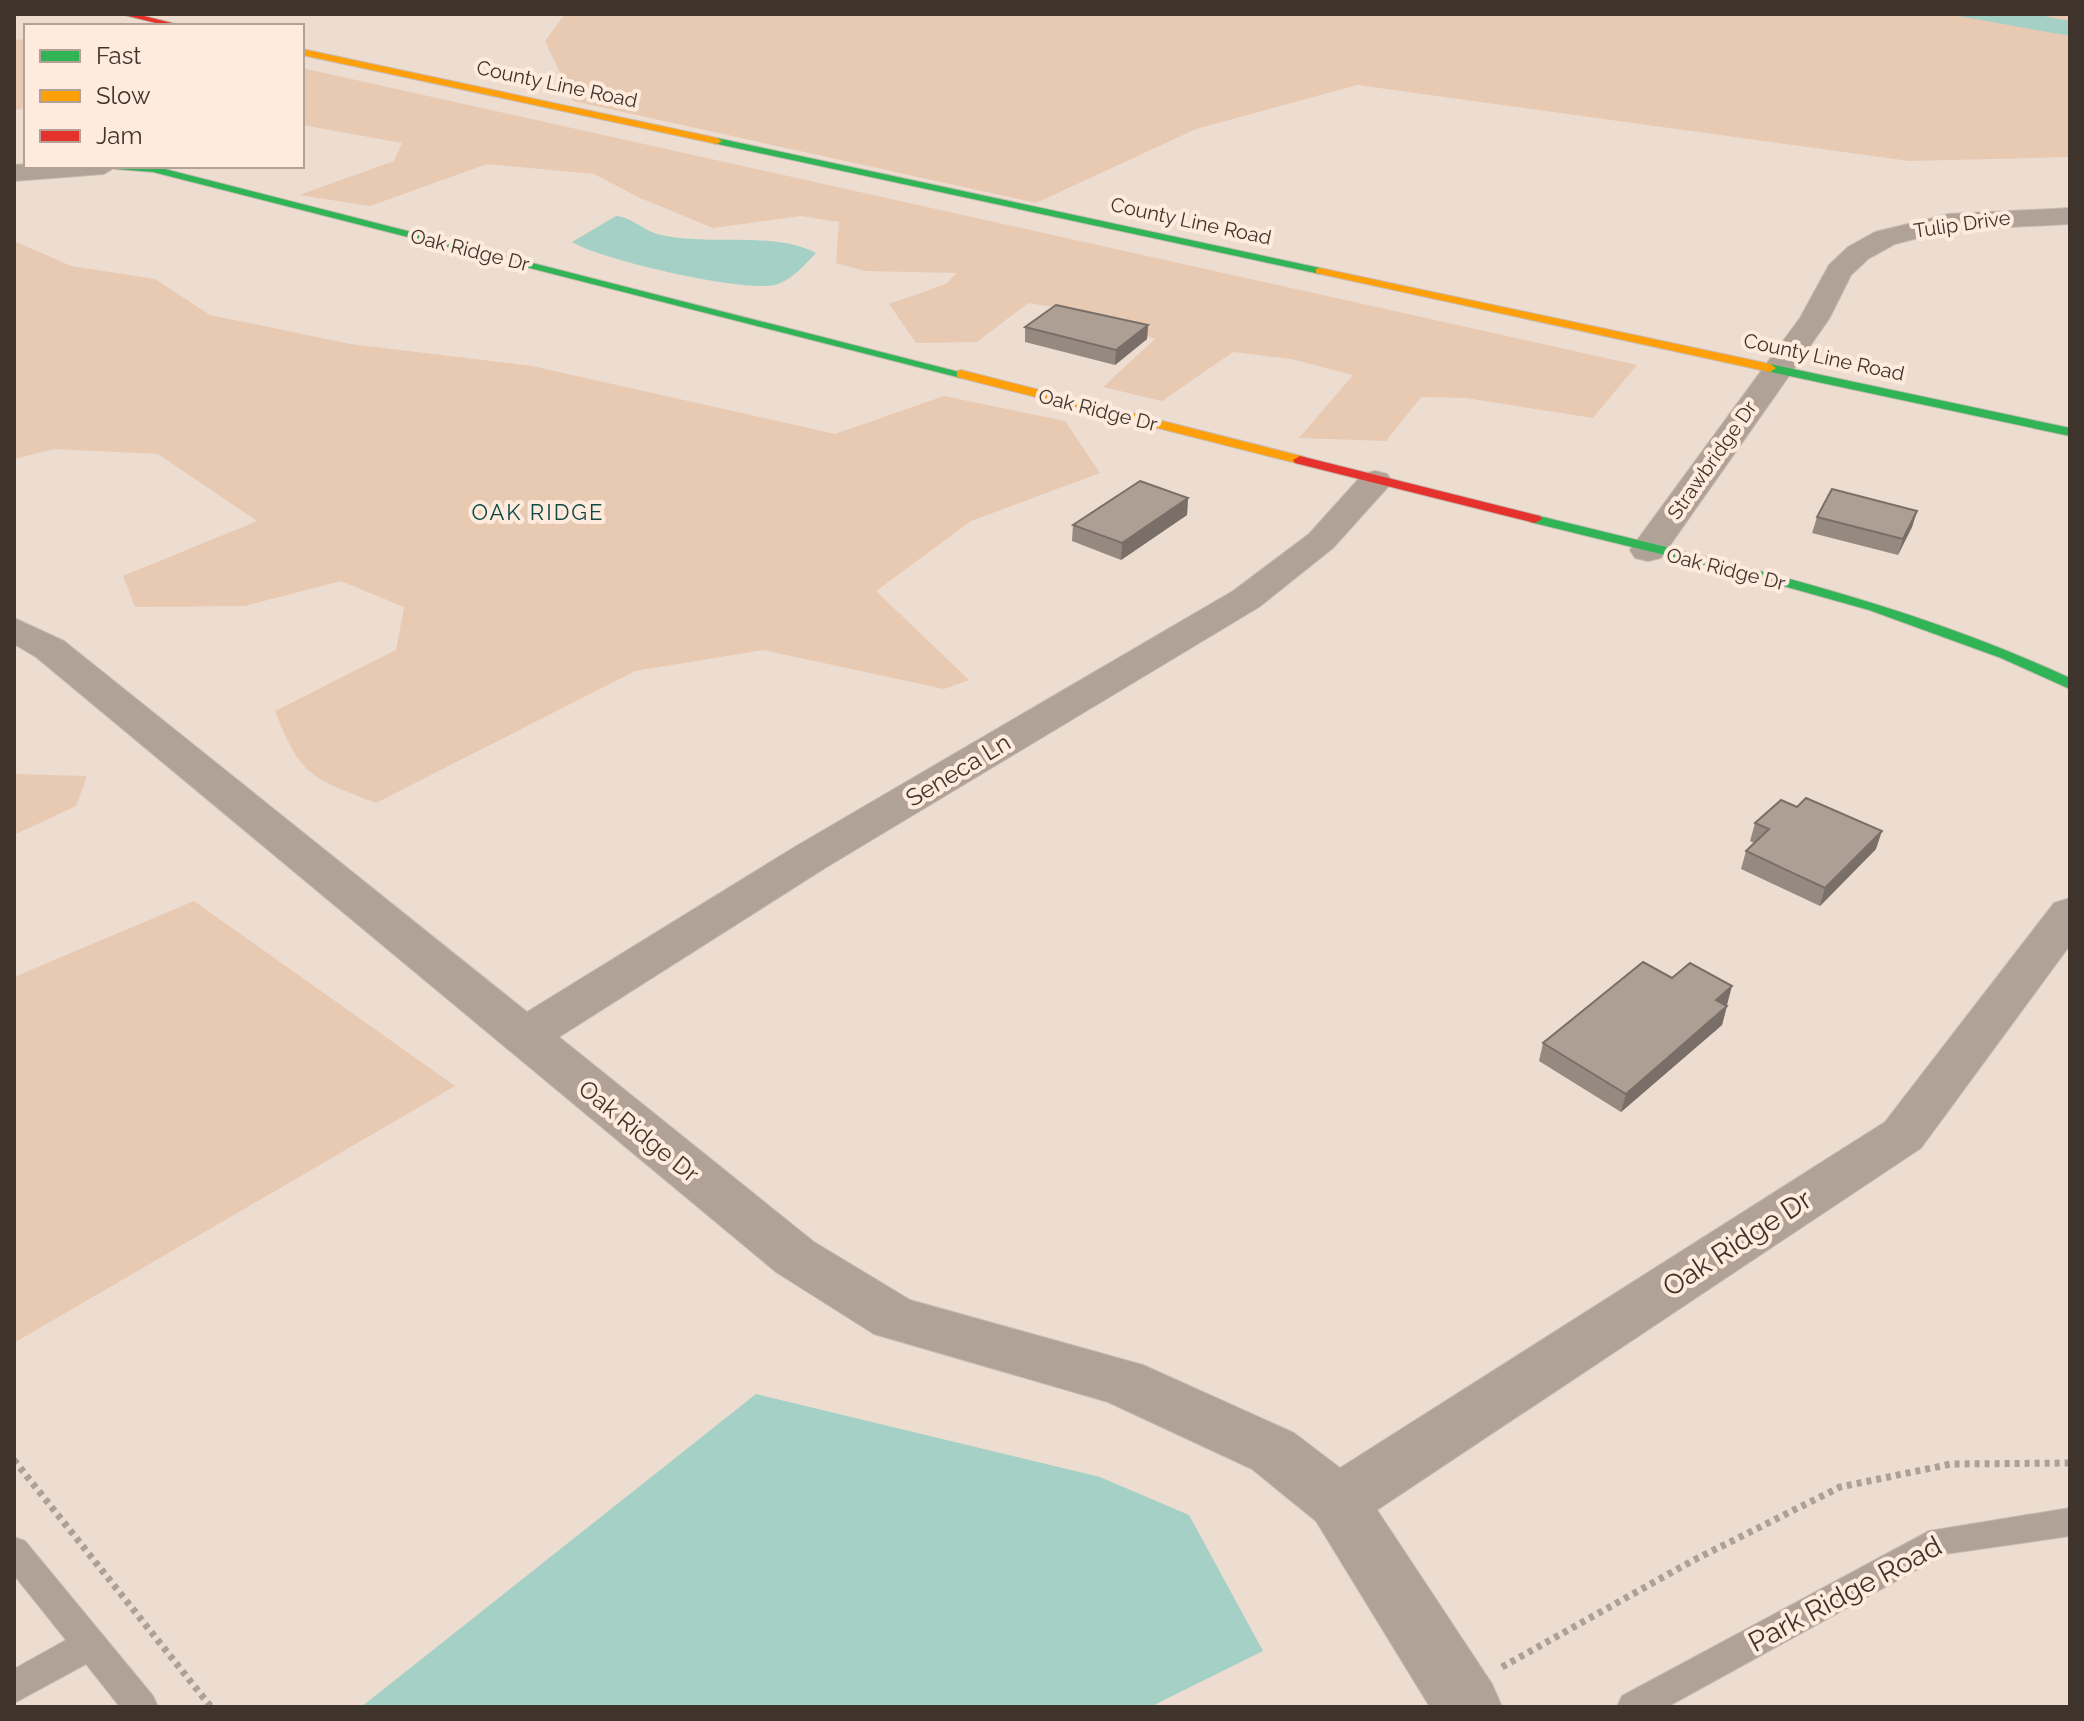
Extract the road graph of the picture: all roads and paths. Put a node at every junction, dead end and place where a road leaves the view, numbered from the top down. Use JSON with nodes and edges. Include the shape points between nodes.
{"nodes":[{"id":1,"x":124,"y":14,"type":"edge"},
{"id":2,"x":156,"y":17,"type":"edge"},
{"id":3,"x":304,"y":52,"type":"edge"},
{"id":4,"x":78,"y":168,"type":"edge"},
{"id":5,"x":130,"y":168,"type":"edge"},
{"id":6,"x":14,"y":173,"type":"edge"},
{"id":7,"x":2058,"y":216,"type":"edge"},
{"id":8,"x":2070,"y":238,"type":"edge"},
{"id":9,"x":1775,"y":369,"type":"junction"},
{"id":10,"x":2070,"y":432,"type":"edge"},
{"id":11,"x":1375,"y":481,"type":"junction"},
{"id":12,"x":1648,"y":550,"type":"junction"},
{"id":13,"x":14,"y":629,"type":"edge"},
{"id":14,"x":2070,"y":684,"type":"edge"},
{"id":15,"x":2070,"y":913,"type":"edge"},
{"id":16,"x":523,"y":1037,"type":"junction"},
{"id":17,"x":14,"y":1460,"type":"edge"},
{"id":18,"x":2070,"y":1463,"type":"edge"},
{"id":19,"x":1338,"y":1502,"type":"junction"},
{"id":20,"x":2070,"y":1522,"type":"edge"},
{"id":21,"x":14,"y":1551,"type":"edge"},
{"id":22,"x":90,"y":1644,"type":"junction"},
{"id":23,"x":14,"y":1687,"type":"edge"},
{"id":24,"x":1462,"y":1698,"type":"edge"},
{"id":25,"x":141,"y":1707,"type":"edge"},
{"id":26,"x":211,"y":1707,"type":"edge"},
{"id":27,"x":1634,"y":1707,"type":"edge"}],
"edges":[{"from":1,"to":2,"type":"main road"},
{"from":3,"to":9,"type":"main road","name":"County Line Road"},
{"from":4,"to":6,"type":"street"},
{"from":5,"to":11,"type":"main road","name":"Oak Ridge Dr","via":[[168,173]]},
{"from":7,"to":8,"type":"street"},
{"from":7,"to":9,"type":"street","name":"Tulip Drive","via":[[1949,222],[1870,245],[1839,271],[1814,319]]},
{"from":9,"to":10,"type":"main road","name":"County Line Road"},
{"from":9,"to":12,"type":"street","name":"Strawbridge Dr"},
{"from":11,"to":12,"type":"main road","name":"Oak Ridge Dr"},
{"from":11,"to":16,"type":"street","name":"Seneca Ln","via":[[1321,541],[1246,599],[809,858]]},
{"from":12,"to":14,"type":"main road","name":"Oak Ridge Dr","via":[[1874,605],[1963,635]]},
{"from":13,"to":16,"type":"street","name":"Oak Ridge Dr","via":[[50,649]]},
{"from":15,"to":19,"type":"street","name":"Oak Ridge Dr","via":[[1903,1135]]},
{"from":16,"to":19,"type":"street","name":"Oak Ridge Dr","via":[[795,1257],[894,1318],[1122,1382],[1273,1451]]},
{"from":17,"to":26,"type":"path"},
{"from":18,"to":24,"type":"path","via":[[1951,1464],[1840,1487],[1692,1561],[1519,1658]]},
{"from":19,"to":24,"type":"street","name":"Oak Ridge Dr"},
{"from":20,"to":27,"type":"lane","name":"Park Ridge Road","via":[[1940,1541]]},
{"from":21,"to":22,"type":"lane"},
{"from":22,"to":23,"type":"lane"},
{"from":22,"to":25,"type":"lane"}]}
